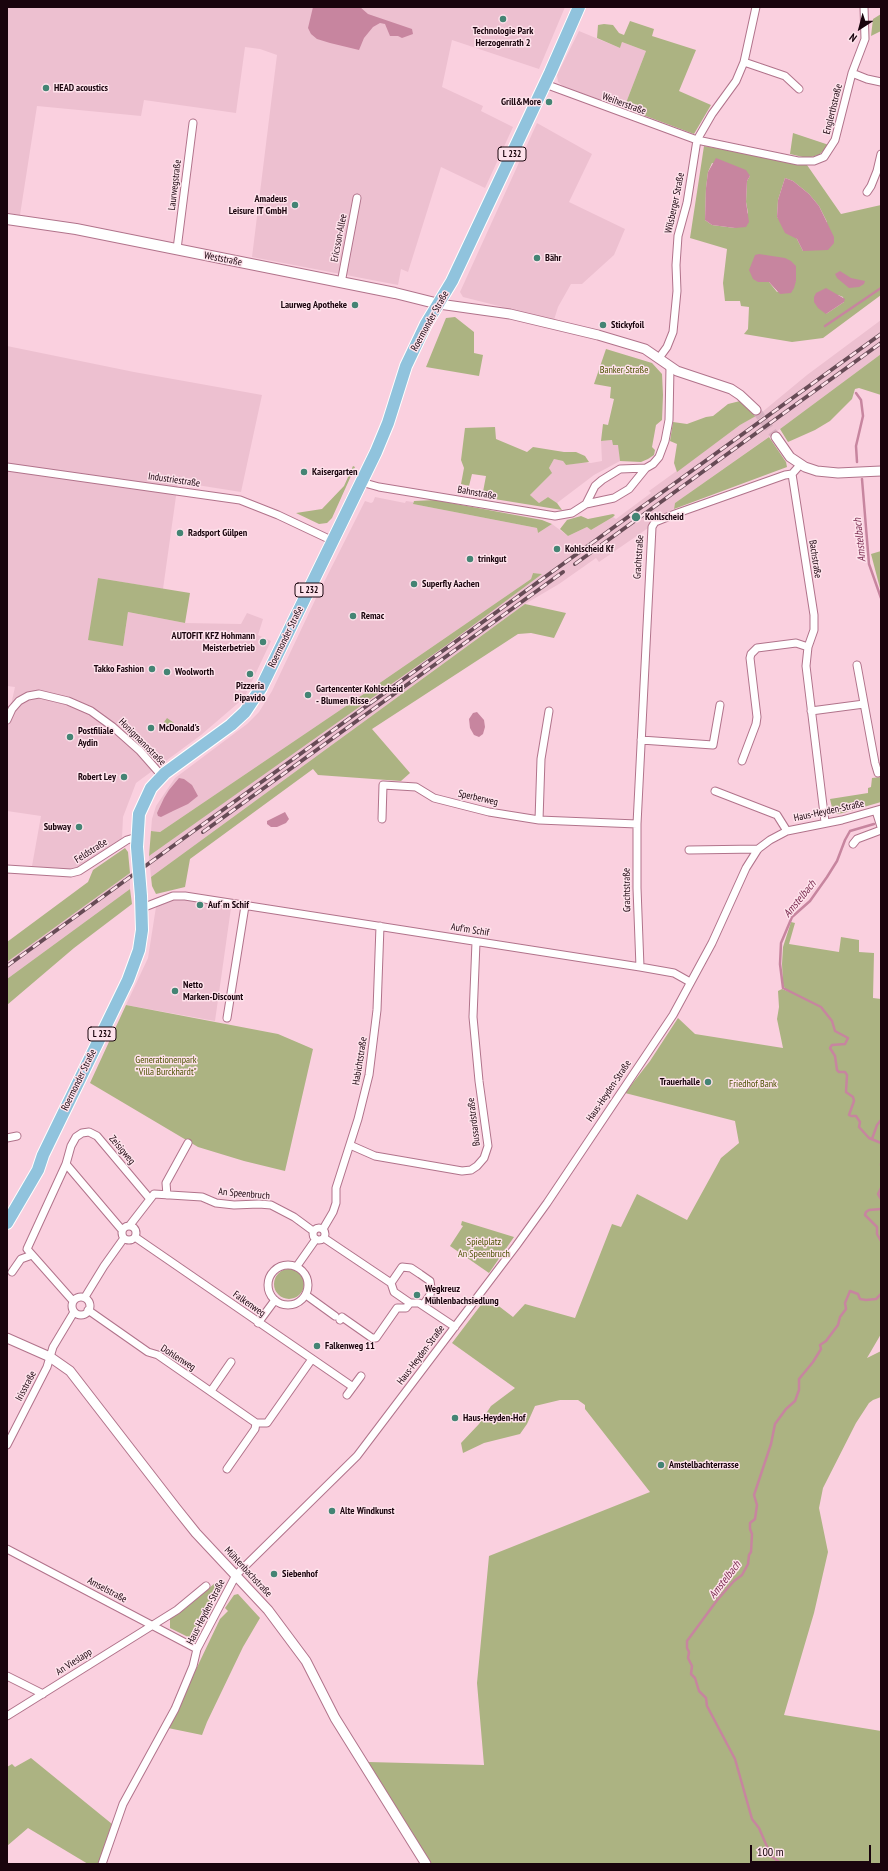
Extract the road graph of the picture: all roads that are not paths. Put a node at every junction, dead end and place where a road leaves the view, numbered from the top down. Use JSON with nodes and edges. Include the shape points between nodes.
{"nodes":[{"id":1,"x":579,"y":7,"type":"edge"},
{"id":2,"x":756,"y":7,"type":"edge"},
{"id":3,"x":864,"y":7,"type":"edge"},
{"id":4,"x":744,"y":62,"type":"junction"},
{"id":5,"x":852,"y":73,"type":"junction"},
{"id":6,"x":881,"y":82,"type":"edge"},
{"id":7,"x":545,"y":84,"type":"junction"},
{"id":8,"x":799,"y":89,"type":"dead end"},
{"id":9,"x":193,"y":123,"type":"dead end"},
{"id":10,"x":697,"y":140,"type":"junction"},
{"id":11,"x":881,"y":154,"type":"edge"},
{"id":12,"x":867,"y":192,"type":"dead end"},
{"id":13,"x":357,"y":198,"type":"dead end"},
{"id":14,"x":7,"y":218,"type":"edge"},
{"id":15,"x":177,"y":249,"type":"junction"},
{"id":16,"x":341,"y":283,"type":"junction"},
{"id":17,"x":439,"y":304,"type":"junction"},
{"id":18,"x":659,"y":358,"type":"junction"},
{"id":19,"x":670,"y":367,"type":"junction"},
{"id":20,"x":756,"y":410,"type":"tunnel mouth"},
{"id":21,"x":776,"y":436,"type":"tunnel mouth"},
{"id":22,"x":800,"y":465,"type":"junction"},
{"id":23,"x":7,"y":467,"type":"edge"},
{"id":24,"x":646,"y":468,"type":"junction"},
{"id":25,"x":881,"y":471,"type":"edge"},
{"id":26,"x":792,"y":474,"type":"junction"},
{"id":27,"x":361,"y":482,"type":"junction"},
{"id":28,"x":586,"y":504,"type":"junction"},
{"id":29,"x":332,"y":540,"type":"junction"},
{"id":30,"x":808,"y":647,"type":"junction"},
{"id":31,"x":857,"y":665,"type":"dead end"},
{"id":32,"x":864,"y":704,"type":"junction"},
{"id":33,"x":720,"y":705,"type":"dead end"},
{"id":34,"x":549,"y":711,"type":"dead end"},
{"id":35,"x":811,"y":711,"type":"junction"},
{"id":36,"x":7,"y":720,"type":"edge"},
{"id":37,"x":641,"y":740,"type":"junction"},
{"id":38,"x":742,"y":761,"type":"dead end"},
{"id":39,"x":878,"y":773,"type":"dead end"},
{"id":40,"x":162,"y":776,"type":"junction"},
{"id":41,"x":715,"y":791,"type":"dead end"},
{"id":42,"x":382,"y":819,"type":"dead end"},
{"id":43,"x":538,"y":820,"type":"junction"},
{"id":44,"x":880,"y":820,"type":"edge"},
{"id":45,"x":825,"y":822,"type":"junction"},
{"id":46,"x":637,"y":824,"type":"junction"},
{"id":47,"x":787,"y":831,"type":"junction"},
{"id":48,"x":137,"y":842,"type":"junction"},
{"id":49,"x":853,"y":844,"type":"dead end"},
{"id":50,"x":758,"y":849,"type":"junction"},
{"id":51,"x":689,"y":850,"type":"dead end"},
{"id":52,"x":7,"y":869,"type":"edge"},
{"id":53,"x":141,"y":902,"type":"junction"},
{"id":54,"x":245,"y":906,"type":"junction"},
{"id":55,"x":380,"y":926,"type":"junction"},
{"id":56,"x":476,"y":942,"type":"junction"},
{"id":57,"x":640,"y":967,"type":"junction"},
{"id":58,"x":690,"y":982,"type":"junction"},
{"id":59,"x":227,"y":1018,"type":"dead end"},
{"id":60,"x":17,"y":1136,"type":"dead end"},
{"id":61,"x":7,"y":1138,"type":"edge"},
{"id":62,"x":188,"y":1143,"type":"dead end"},
{"id":63,"x":350,"y":1145,"type":"junction"},
{"id":64,"x":43,"y":1155,"type":"junction"},
{"id":65,"x":66,"y":1164,"type":"junction"},
{"id":66,"x":167,"y":1195,"type":"junction"},
{"id":67,"x":150,"y":1198,"type":"junction"},
{"id":68,"x":7,"y":1205,"type":"edge"},
{"id":69,"x":7,"y":1222,"type":"edge"},
{"id":70,"x":130,"y":1225,"type":"junction"},
{"id":71,"x":122,"y":1230,"type":"junction"},
{"id":72,"x":323,"y":1230,"type":"junction"},
{"id":73,"x":313,"y":1231,"type":"junction"},
{"id":74,"x":134,"y":1237,"type":"junction"},
{"id":75,"x":124,"y":1238,"type":"junction"},
{"id":76,"x":324,"y":1238,"type":"junction"},
{"id":77,"x":316,"y":1239,"type":"junction"},
{"id":78,"x":32,"y":1255,"type":"junction"},
{"id":79,"x":297,"y":1266,"type":"junction"},
{"id":80,"x":12,"y":1272,"type":"dead end"},
{"id":81,"x":390,"y":1283,"type":"junction"},
{"id":82,"x":306,"y":1295,"type":"junction"},
{"id":83,"x":85,"y":1297,"type":"junction"},
{"id":84,"x":275,"y":1300,"type":"junction"},
{"id":85,"x":73,"y":1301,"type":"junction"},
{"id":86,"x":410,"y":1303,"type":"junction"},
{"id":87,"x":423,"y":1305,"type":"junction"},
{"id":88,"x":88,"y":1310,"type":"junction"},
{"id":89,"x":74,"y":1312,"type":"junction"},
{"id":90,"x":258,"y":1323,"type":"junction"},
{"id":91,"x":455,"y":1327,"type":"junction"},
{"id":92,"x":7,"y":1338,"type":"edge"},
{"id":93,"x":50,"y":1357,"type":"junction"},
{"id":94,"x":312,"y":1359,"type":"junction"},
{"id":95,"x":231,"y":1362,"type":"dead end"},
{"id":96,"x":361,"y":1376,"type":"dead end"},
{"id":97,"x":353,"y":1386,"type":"junction"},
{"id":98,"x":211,"y":1392,"type":"junction"},
{"id":99,"x":347,"y":1395,"type":"dead end"},
{"id":100,"x":256,"y":1423,"type":"junction"},
{"id":101,"x":7,"y":1445,"type":"edge"},
{"id":102,"x":227,"y":1469,"type":"dead end"},
{"id":103,"x":7,"y":1549,"type":"edge"},
{"id":104,"x":236,"y":1575,"type":"junction"},
{"id":105,"x":206,"y":1586,"type":"dead end"},
{"id":106,"x":152,"y":1624,"type":"junction"},
{"id":107,"x":198,"y":1649,"type":"junction"},
{"id":108,"x":7,"y":1676,"type":"edge"},
{"id":109,"x":44,"y":1694,"type":"junction"},
{"id":110,"x":7,"y":1716,"type":"edge"},
{"id":111,"x":102,"y":1864,"type":"edge"},
{"id":112,"x":426,"y":1864,"type":"edge"}],
"edges":[{"from":1,"to":7,"type":"main road","name":"Roermonder Straße","number":"L 232"},
{"from":2,"to":4,"type":"street","name":"Wilsberger Straße"},
{"from":3,"to":5,"type":"street","name":"Englerthstraße","via":[[865,39]]},
{"from":4,"to":8,"type":"street","via":[[785,76]]},
{"from":4,"to":10,"type":"street","name":"Wilsberger Straße","via":[[736,81]]},
{"from":5,"to":6,"type":"street"},
{"from":5,"to":10,"type":"street","name":"Englerthstraße","via":[[835,140],[824,157],[805,162]]},
{"from":7,"to":10,"type":"street","name":"Weiherstraße"},
{"from":7,"to":17,"type":"main road","name":"Roermonder Straße","number":"L 232","via":[[458,270]]},
{"from":9,"to":15,"type":"street","name":"Laurwegstraße"},
{"from":10,"to":18,"type":"street","name":"Wilsberger Straße","via":[[687,203],[678,236],[678,291],[673,332]]},
{"from":11,"to":12,"type":"street","via":[[877,171]]},
{"from":13,"to":16,"type":"street","name":"Ericsson-Allee"},
{"from":14,"to":15,"type":"main road","name":"Weststraße"},
{"from":15,"to":16,"type":"main road","name":"Weststraße"},
{"from":16,"to":17,"type":"main road","name":"Weststraße"},
{"from":17,"to":18,"type":"street","via":[[510,314],[645,349]]},
{"from":17,"to":27,"type":"main road","name":"Roermonder Straße","number":"L 232","via":[[426,324],[406,366],[388,423]]},
{"from":18,"to":19,"type":"street"},
{"from":19,"to":20,"type":"street","via":[[685,375],[731,389]]},
{"from":19,"to":24,"type":"street","name":"Bahnstraße","via":[[666,441],[659,457]]},
{"from":21,"to":22,"type":"street","via":[[790,457]]},
{"from":22,"to":25,"type":"street","via":[[817,471]]},
{"from":22,"to":26,"type":"street"},
{"from":23,"to":29,"type":"street","name":"Industriestraße","via":[[240,500]]},
{"from":24,"to":28,"type":"street","name":"Bahnstraße","via":[[629,489],[614,498]]},
{"from":24,"to":28,"type":"street","via":[[620,469],[597,484]]},
{"from":26,"to":30,"type":"street","name":"Bachstraße","via":[[814,615],[814,630]]},
{"from":26,"to":37,"type":"street","name":"Grachtstraße","via":[[675,514],[655,522],[652,527]]},
{"from":27,"to":28,"type":"street","name":"Bahnstraße","via":[[555,516],[572,513]]},
{"from":27,"to":29,"type":"main road","name":"Roermonder Straße","number":"L 232"},
{"from":29,"to":40,"type":"main road","name":"Roermonder Straße","number":"L 232","via":[[286,640],[253,701],[231,724]]},
{"from":30,"to":35,"type":"street","name":"Bachstraße","via":[[806,666]]},
{"from":30,"to":38,"type":"street","via":[[796,643],[757,648],[751,654],[757,717]]},
{"from":31,"to":32,"type":"street"},
{"from":32,"to":35,"type":"street"},
{"from":32,"to":39,"type":"street"},
{"from":33,"to":37,"type":"street","via":[[713,745]]},
{"from":34,"to":43,"type":"street","via":[[541,759]]},
{"from":35,"to":45,"type":"street","name":"Bachstraße"},
{"from":36,"to":40,"type":"street","name":"Honigmannstraße","via":[[16,705],[28,696],[39,694],[68,701],[91,711],[113,727],[140,751]]},
{"from":37,"to":46,"type":"street","name":"Grachtstraße"},
{"from":40,"to":48,"type":"main road","name":"Roermonder Straße","number":"L 232","via":[[144,801],[139,814]]},
{"from":41,"to":47,"type":"street","name":"Haus-Heyden-Straße","via":[[777,814]]},
{"from":42,"to":43,"type":"street","name":"Sperberweg","via":[[383,785],[416,787],[434,798],[489,812]]},
{"from":43,"to":46,"type":"street","name":"Sperberweg"},
{"from":44,"to":45,"type":"street","name":"Haus-Heyden-Straße"},
{"from":44,"to":49,"type":"street","name":"Haus-Heyden-Straße"},
{"from":45,"to":47,"type":"street","name":"Haus-Heyden-Straße"},
{"from":46,"to":57,"type":"street","name":"Grachtstraße"},
{"from":47,"to":50,"type":"street","name":"Haus-Heyden-Straße"},
{"from":48,"to":52,"type":"street","name":"Feldstraße","via":[[127,840],[71,873]]},
{"from":48,"to":53,"type":"main road","name":"Roermonder Straße","number":"L 232","bridge":true},
{"from":50,"to":51,"type":"street"},
{"from":50,"to":58,"type":"street","name":"Haus-Heyden-Straße","via":[[746,868],[712,942]]},
{"from":53,"to":54,"type":"street","name":"Auf'm Schif","via":[[179,896]]},
{"from":53,"to":64,"type":"main road","name":"Roermonder Straße","number":"L 232","via":[[142,930],[139,950],[128,980]]},
{"from":54,"to":55,"type":"street","name":"Auf'm Schif"},
{"from":54,"to":59,"type":"street"},
{"from":55,"to":56,"type":"street","name":"Auf'm Schif"},
{"from":55,"to":63,"type":"street","name":"Habichtstraße","via":[[377,1010],[372,1053],[368,1081]]},
{"from":56,"to":57,"type":"street","name":"Auf'm Schif"},
{"from":56,"to":63,"type":"street","name":"Bussardstraße","via":[[473,1017],[488,1146],[484,1158],[471,1170],[462,1171],[375,1156]]},
{"from":57,"to":58,"type":"street","name":"Auf'm Schif","via":[[674,973]]},
{"from":58,"to":91,"type":"street","name":"Haus-Heyden-Straße","via":[[673,1015],[547,1203]]},
{"from":60,"to":61,"type":"street"},
{"from":62,"to":66,"type":"street","via":[[166,1183]]},
{"from":63,"to":72,"type":"street","name":"Habichtstraße","via":[[336,1188],[333,1212]]},
{"from":64,"to":68,"type":"main road","name":"Roermonder Straße","number":"L 232"},
{"from":64,"to":69,"type":"main road","name":"Roermonder Straße","number":"L 232","via":[[38,1170]]},
{"from":65,"to":67,"type":"street","name":"Zeisigweg","via":[[70,1146],[76,1137],[89,1132],[97,1136]]},
{"from":65,"to":71,"type":"street"},
{"from":65,"to":78,"type":"street","name":"Zeisigweg","via":[[27,1249]]},
{"from":66,"to":67,"type":"street","name":"An Speenbruch","via":[[154,1194]]},
{"from":66,"to":73,"type":"street","name":"An Speenbruch","via":[[202,1197],[216,1203],[234,1205],[271,1206],[294,1217]]},
{"from":67,"to":70,"type":"street"},
{"from":70,"to":71,"type":"street"},
{"from":70,"to":74,"type":"street","via":[[135,1229]]},
{"from":71,"to":75,"type":"street"},
{"from":72,"to":73,"type":"street","via":[[319,1228]]},
{"from":72,"to":76,"type":"street"},
{"from":73,"to":77,"type":"street"},
{"from":74,"to":75,"type":"street","via":[[131,1240]]},
{"from":74,"to":90,"type":"street","name":"Falkenweg"},
{"from":75,"to":83,"type":"street"},
{"from":76,"to":77,"type":"street"},
{"from":76,"to":81,"type":"street"},
{"from":77,"to":79,"type":"street"},
{"from":78,"to":80,"type":"street","via":[[21,1259]]},
{"from":78,"to":85,"type":"street"},
{"from":79,"to":82,"type":"street","via":[[308,1278],[309,1287]]},
{"from":79,"to":84,"type":"street","via":[[291,1263],[280,1266],[272,1273],[268,1287],[270,1295]]},
{"from":81,"to":86,"type":"street","via":[[394,1292]]},
{"from":81,"to":87,"type":"street","via":[[402,1267],[411,1268],[430,1281],[430,1295]]},
{"from":82,"to":84,"type":"street","via":[[300,1302],[293,1304],[285,1305]]},
{"from":82,"to":86,"type":"street","via":[[372,1338],[376,1338],[397,1308],[406,1308]]},
{"from":83,"to":85,"type":"street","via":[[77,1297]]},
{"from":83,"to":88,"type":"street","via":[[90,1302]]},
{"from":84,"to":90,"type":"street"},
{"from":85,"to":89,"type":"street","via":[[71,1306]]},
{"from":86,"to":87,"type":"street","via":[[419,1302]]},
{"from":87,"to":91,"type":"street"},
{"from":88,"to":89,"type":"street","via":[[84,1314]]},
{"from":88,"to":98,"type":"street","name":"Dohlenweg"},
{"from":89,"to":93,"type":"street","via":[[53,1347]]},
{"from":90,"to":94,"type":"street","name":"Falkenweg"},
{"from":91,"to":104,"type":"street","name":"Haus-Heyden-Straße","via":[[357,1456]]},
{"from":92,"to":93,"type":"street","name":"Mühlenbachstraße"},
{"from":93,"to":101,"type":"street","name":"Irisstraße"},
{"from":93,"to":104,"type":"street","name":"Mühlenbachstraße","via":[[75,1376],[196,1533]]},
{"from":94,"to":97,"type":"street","name":"Falkenweg"},
{"from":94,"to":100,"type":"street","via":[[267,1424]]},
{"from":95,"to":98,"type":"street"},
{"from":96,"to":97,"type":"street"},
{"from":97,"to":99,"type":"street"},
{"from":98,"to":100,"type":"street","name":"Dohlenweg"},
{"from":100,"to":102,"type":"street"},
{"from":103,"to":106,"type":"street","name":"Amselstraße"},
{"from":104,"to":107,"type":"street","name":"Haus-Heyden-Straße"},
{"from":104,"to":112,"type":"street","name":"Mühlenbachstraße","via":[[268,1610],[306,1661],[335,1718]]},
{"from":105,"to":106,"type":"street","name":"An Vieslapp","via":[[177,1610]]},
{"from":106,"to":107,"type":"street","name":"Amselstraße"},
{"from":106,"to":109,"type":"street","name":"An Vieslapp"},
{"from":107,"to":111,"type":"street","name":"Haus-Heyden-Straße","via":[[176,1709],[124,1804]]},
{"from":108,"to":109,"type":"street"},
{"from":109,"to":110,"type":"street","name":"An Vieslapp"}]}
